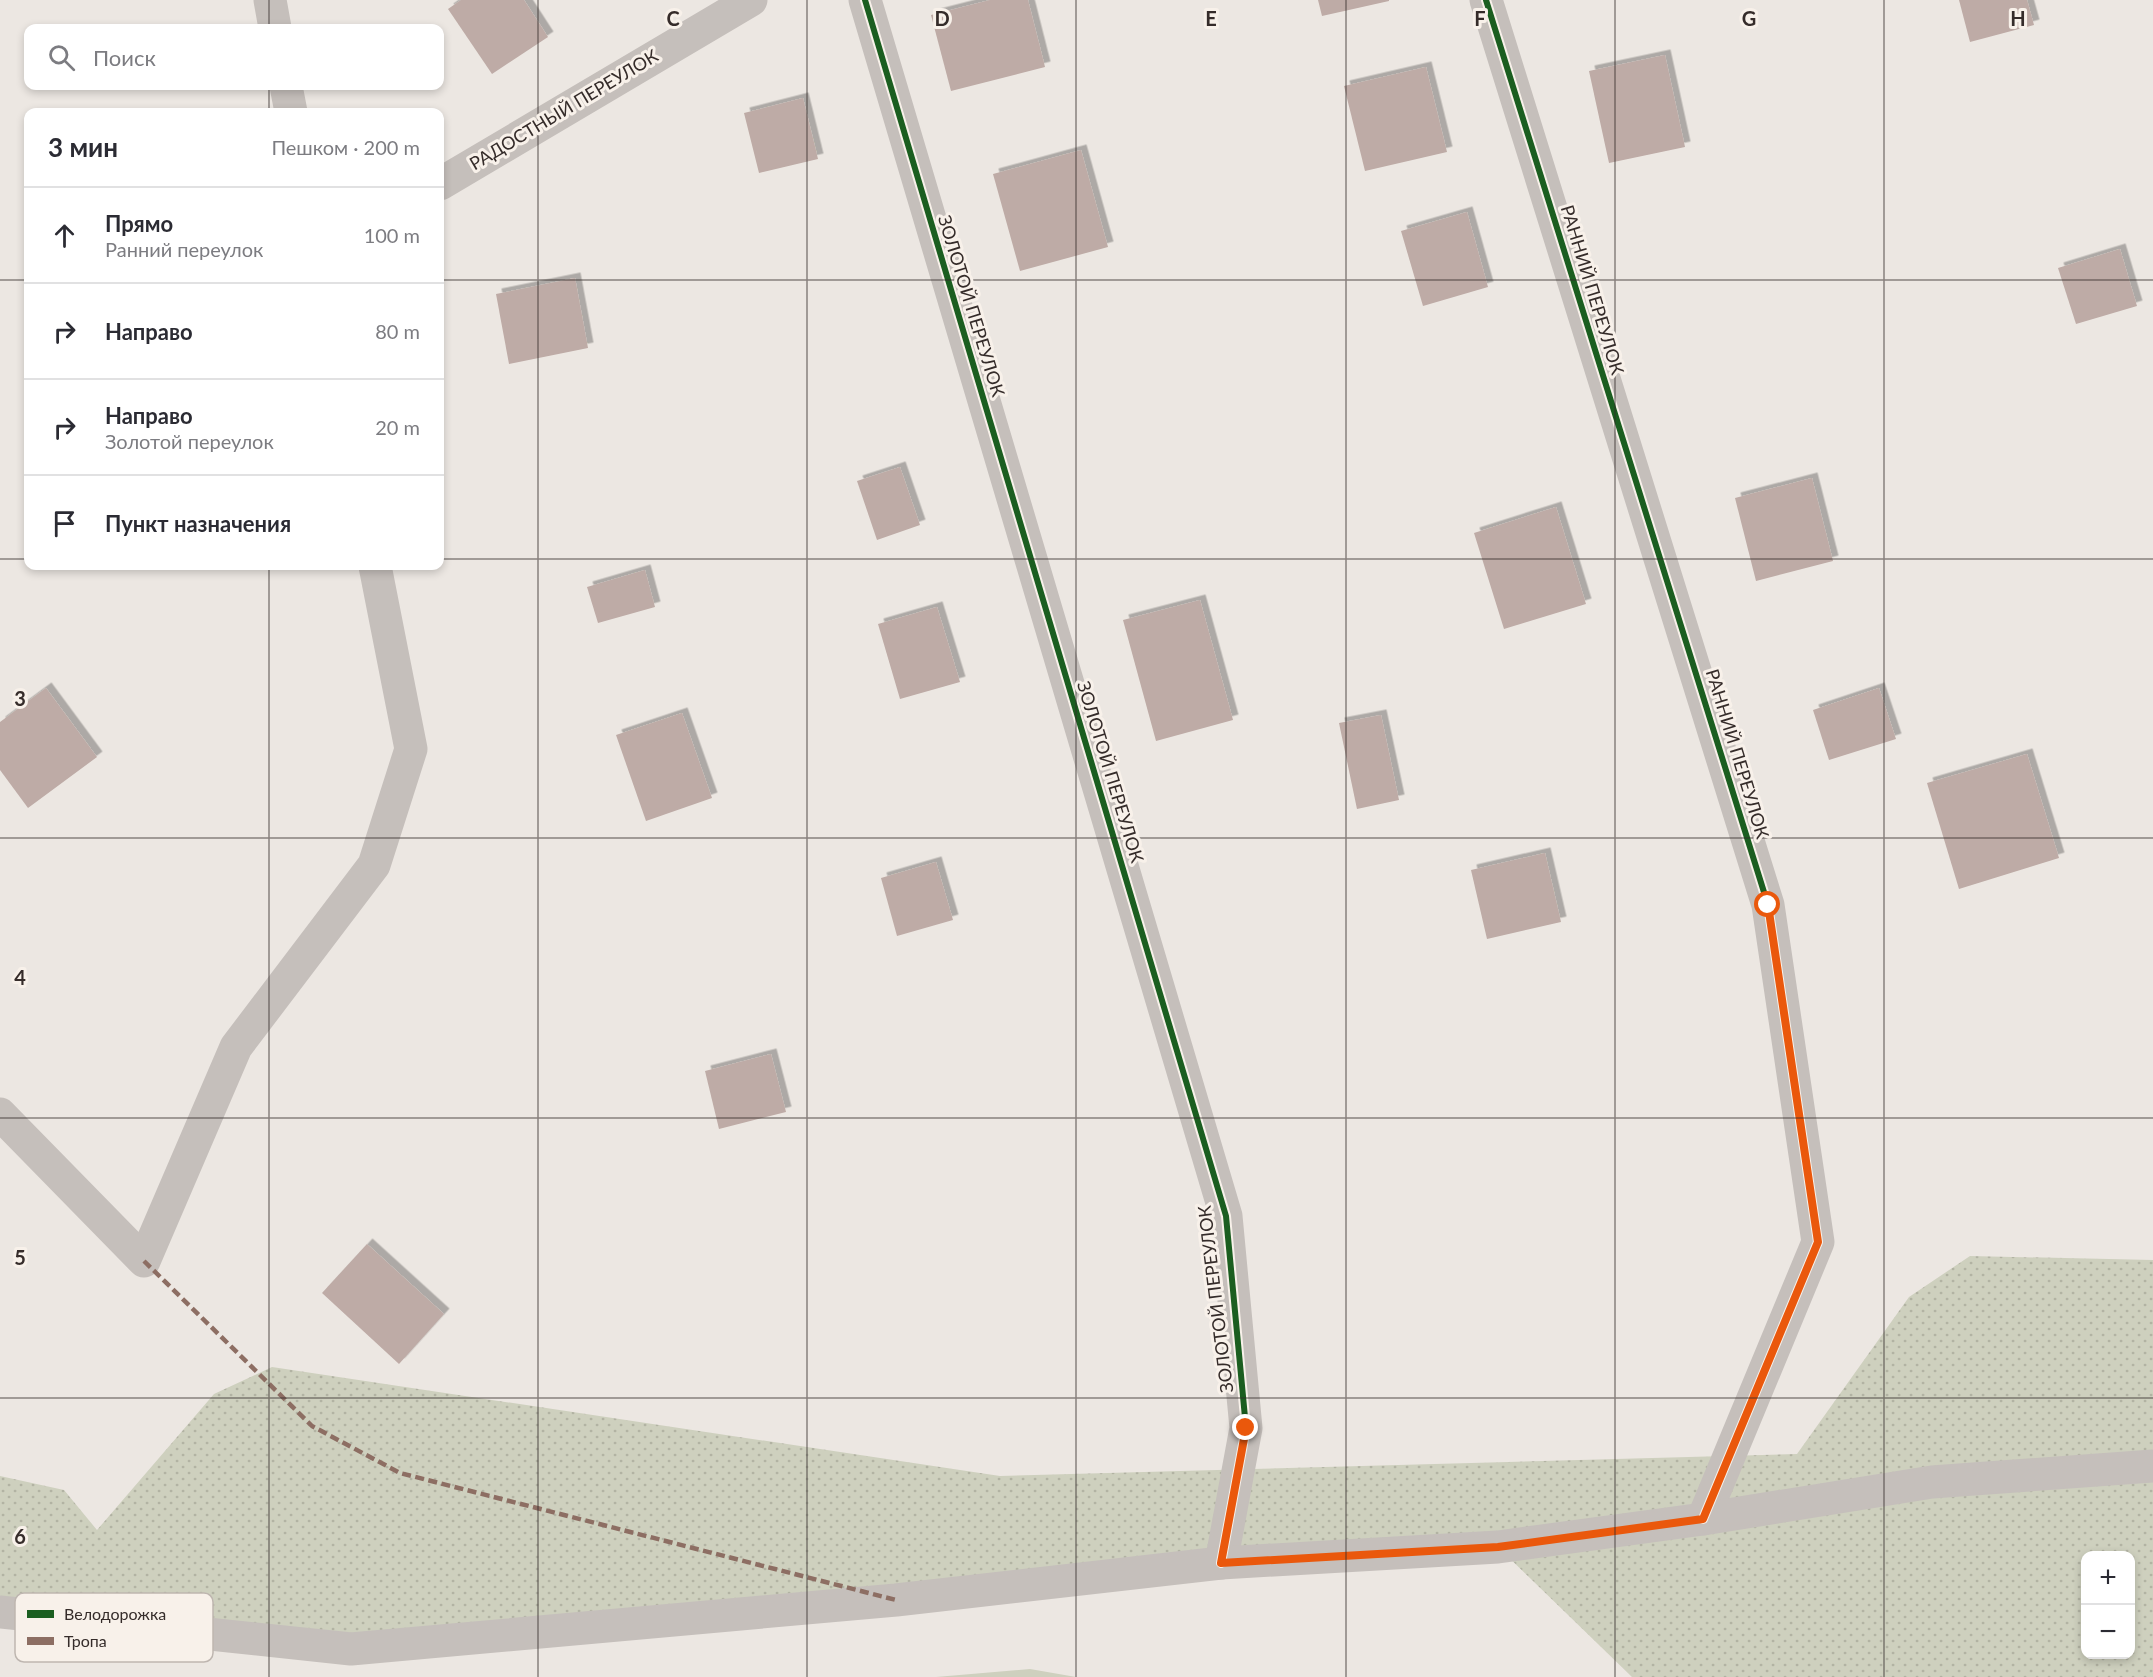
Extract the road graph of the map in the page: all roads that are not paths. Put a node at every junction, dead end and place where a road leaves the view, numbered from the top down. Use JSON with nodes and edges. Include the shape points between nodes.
{"nodes":[{"id":1,"x":270,"y":0,"type":"edge"},
{"id":2,"x":751,"y":0,"type":"edge"},
{"id":3,"x":865,"y":0,"type":"edge"},
{"id":4,"x":1486,"y":0,"type":"edge"},
{"id":5,"x":274,"y":24,"type":"edge"},
{"id":6,"x":287,"y":90,"type":"edge"},
{"id":7,"x":290,"y":108,"type":"edge"},
{"id":8,"x":444,"y":182,"type":"edge"},
{"id":9,"x":376,"y":570,"type":"edge"},
{"id":10,"x":0,"y":1114,"type":"edge"},
{"id":11,"x":2153,"y":1466,"type":"edge"},
{"id":12,"x":1703,"y":1519,"type":"junction"},
{"id":13,"x":1221,"y":1563,"type":"junction"},
{"id":14,"x":0,"y":1611,"type":"edge"},
{"id":15,"x":15,"y":1613,"type":"edge"},
{"id":16,"x":213,"y":1634,"type":"edge"}],
"edges":[{"from":1,"to":5,"type":"street"},
{"from":2,"to":8,"type":"street","name":"РАДОСТНЫЙ ПЕРЕУЛОК"},
{"from":3,"to":13,"type":"street","name":"ЗОЛОТОЙ ПЕРЕУЛОК","via":[[1226,1216],[1246,1428]]},
{"from":4,"to":12,"type":"street","name":"РАННИЙ ПЕРЕУЛОК","via":[[1768,905],[1818,1242]]},
{"from":6,"to":7,"type":"street"},
{"from":9,"to":10,"type":"street","via":[[411,749],[374,865],[236,1047],[144,1261]]},
{"from":11,"to":12,"type":"street","via":[[1932,1482]]},
{"from":12,"to":13,"type":"street","via":[[1498,1547]]},
{"from":13,"to":16,"type":"street","via":[[884,1601],[351,1649]]},
{"from":14,"to":15,"type":"street"}]}
